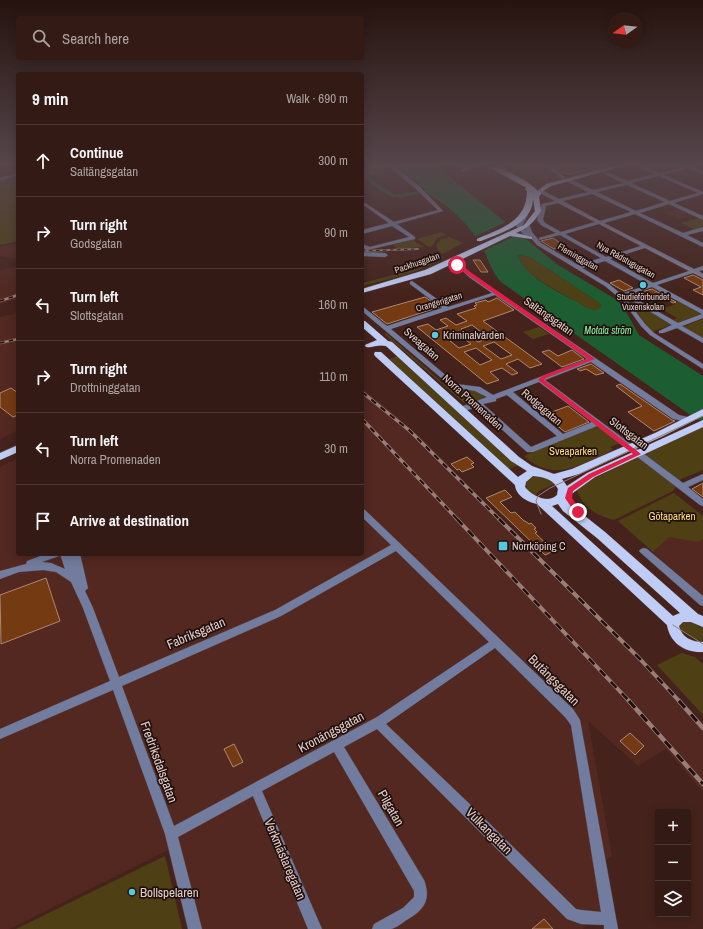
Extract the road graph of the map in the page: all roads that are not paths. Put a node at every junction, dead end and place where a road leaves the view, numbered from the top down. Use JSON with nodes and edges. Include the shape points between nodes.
{"nodes":[{"id":1,"x":370,"y":207,"type":"edge"},
{"id":2,"x":438,"y":207,"type":"edge"},
{"id":3,"x":528,"y":207,"type":"edge"},
{"id":4,"x":538,"y":207,"type":"edge"},
{"id":5,"x":544,"y":207,"type":"edge"},
{"id":6,"x":571,"y":207,"type":"edge"},
{"id":7,"x":625,"y":207,"type":"edge"},
{"id":8,"x":651,"y":207,"type":"edge"},
{"id":9,"x":681,"y":207,"type":"edge"},
{"id":10,"x":635,"y":212,"type":"junction"},
{"id":11,"x":703,"y":218,"type":"edge"},
{"id":12,"x":600,"y":222,"type":"junction"},
{"id":13,"x":393,"y":224,"type":"junction"},
{"id":14,"x":703,"y":229,"type":"edge"},
{"id":15,"x":519,"y":230,"type":"junction"},
{"id":16,"x":364,"y":231,"type":"edge"},
{"id":17,"x":560,"y":233,"type":"junction"},
{"id":18,"x":683,"y":236,"type":"junction"},
{"id":19,"x":540,"y":241,"type":"junction"},
{"id":20,"x":479,"y":244,"type":"junction"},
{"id":21,"x":703,"y":245,"type":"edge"},
{"id":22,"x":646,"y":246,"type":"junction"},
{"id":23,"x":364,"y":247,"type":"edge"},
{"id":24,"x":364,"y":254,"type":"edge"},
{"id":25,"x":385,"y":255,"type":"dead end"},
{"id":26,"x":606,"y":259,"type":"junction"},
{"id":27,"x":451,"y":261,"type":"junction"},
{"id":28,"x":578,"y":267,"type":"junction"},
{"id":29,"x":703,"y":268,"type":"edge"},
{"id":30,"x":694,"y":272,"type":"junction"},
{"id":31,"x":703,"y":276,"type":"edge"},
{"id":32,"x":412,"y":282,"type":"dead end"},
{"id":33,"x":364,"y":286,"type":"edge"},
{"id":34,"x":654,"y":286,"type":"junction"},
{"id":35,"x":364,"y":290,"type":"edge"},
{"id":36,"x":497,"y":293,"type":"junction"},
{"id":37,"x":620,"y":296,"type":"junction"},
{"id":38,"x":634,"y":300,"type":"dead end"},
{"id":39,"x":447,"y":309,"type":"junction"},
{"id":40,"x":364,"y":310,"type":"edge"},
{"id":41,"x":703,"y":313,"type":"edge"},
{"id":42,"x":703,"y":316,"type":"edge"},
{"id":43,"x":364,"y":324,"type":"edge"},
{"id":44,"x":677,"y":326,"type":"junction"},
{"id":45,"x":387,"y":328,"type":"junction"},
{"id":46,"x":661,"y":332,"type":"dead end"},
{"id":47,"x":703,"y":340,"type":"edge"},
{"id":48,"x":364,"y":341,"type":"edge"},
{"id":49,"x":384,"y":342,"type":"junction"},
{"id":50,"x":369,"y":345,"type":"junction"},
{"id":51,"x":391,"y":348,"type":"junction"},
{"id":52,"x":378,"y":354,"type":"junction"},
{"id":53,"x":592,"y":359,"type":"junction"},
{"id":54,"x":703,"y":367,"type":"edge"},
{"id":55,"x":541,"y":380,"type":"junction"},
{"id":56,"x":509,"y":392,"type":"junction"},
{"id":57,"x":493,"y":399,"type":"junction"},
{"id":58,"x":478,"y":404,"type":"junction"},
{"id":59,"x":461,"y":410,"type":"junction"},
{"id":60,"x":703,"y":412,"type":"edge"},
{"id":61,"x":689,"y":420,"type":"junction"},
{"id":62,"x":597,"y":423,"type":"junction"},
{"id":63,"x":701,"y":424,"type":"edge"},
{"id":64,"x":562,"y":437,"type":"junction"},
{"id":65,"x":16,"y":443,"type":"edge"},
{"id":66,"x":629,"y":448,"type":"junction"},
{"id":67,"x":16,"y":449,"type":"edge"},
{"id":68,"x":0,"y":450,"type":"edge"},
{"id":69,"x":638,"y":454,"type":"junction"},
{"id":70,"x":0,"y":457,"type":"edge"},
{"id":71,"x":539,"y":473,"type":"junction"},
{"id":72,"x":554,"y":477,"type":"junction"},
{"id":73,"x":703,"y":477,"type":"edge"},
{"id":74,"x":520,"y":484,"type":"junction"},
{"id":75,"x":685,"y":486,"type":"junction"},
{"id":76,"x":564,"y":494,"type":"junction"},
{"id":77,"x":541,"y":502,"type":"junction"},
{"id":78,"x":703,"y":503,"type":"edge"},
{"id":79,"x":364,"y":514,"type":"edge"},
{"id":80,"x":397,"y":546,"type":"junction"},
{"id":81,"x":644,"y":551,"type":"dead end"},
{"id":82,"x":51,"y":556,"type":"edge"},
{"id":83,"x":66,"y":556,"type":"edge"},
{"id":84,"x":75,"y":556,"type":"edge"},
{"id":85,"x":10,"y":571,"type":"junction"},
{"id":86,"x":0,"y":575,"type":"edge"},
{"id":87,"x":76,"y":581,"type":"junction"},
{"id":88,"x":703,"y":602,"type":"edge"},
{"id":89,"x":88,"y":608,"type":"junction"},
{"id":90,"x":700,"y":620,"type":"edge"},
{"id":91,"x":674,"y":624,"type":"junction"},
{"id":92,"x":496,"y":642,"type":"junction"},
{"id":93,"x":701,"y":649,"type":"edge"},
{"id":94,"x":116,"y":683,"type":"junction"},
{"id":95,"x":378,"y":723,"type":"junction"},
{"id":96,"x":0,"y":734,"type":"edge"},
{"id":97,"x":337,"y":746,"type":"junction"},
{"id":98,"x":255,"y":788,"type":"junction"},
{"id":99,"x":171,"y":834,"type":"junction"},
{"id":100,"x":610,"y":924,"type":"edge"},
{"id":101,"x":195,"y":929,"type":"edge"},
{"id":102,"x":315,"y":929,"type":"edge"},
{"id":103,"x":379,"y":929,"type":"edge"}],
"edges":[{"from":1,"to":13,"type":"street"},
{"from":2,"to":13,"type":"street","via":[[441,210]]},
{"from":3,"to":15,"type":"main road","name":"Packhusgatan"},
{"from":4,"to":15,"type":"main road","via":[[533,219]]},
{"from":5,"to":17,"type":"street","name":"Nya Rådstugugatan","via":[[541,221]]},
{"from":6,"to":12,"type":"street"},
{"from":7,"to":10,"type":"street"},
{"from":8,"to":10,"type":"street"},
{"from":9,"to":11,"type":"street"},
{"from":10,"to":12,"type":"street"},
{"from":10,"to":18,"type":"street"},
{"from":12,"to":17,"type":"street"},
{"from":12,"to":22,"type":"street"},
{"from":13,"to":16,"type":"street"},
{"from":13,"to":23,"type":"street","via":[[413,238],[369,249]]},
{"from":14,"to":18,"type":"street"},
{"from":15,"to":19,"type":"street","name":"Fleminggatan"},
{"from":15,"to":20,"type":"main road","name":"Packhusgatan"},
{"from":17,"to":19,"type":"street"},
{"from":17,"to":26,"type":"street","name":"Nya Rådstugugatan"},
{"from":18,"to":21,"type":"street"},
{"from":19,"to":28,"type":"street","name":"Fleminggatan"},
{"from":20,"to":27,"type":"main road","name":"Packhusgatan"},
{"from":20,"to":33,"type":"main road","name":"Packhusgatan","via":[[426,269]]},
{"from":22,"to":26,"type":"street"},
{"from":22,"to":30,"type":"street"},
{"from":24,"to":25,"type":"street"},
{"from":26,"to":28,"type":"street"},
{"from":26,"to":34,"type":"street","name":"Nya Rådstugugatan"},
{"from":27,"to":35,"type":"main road","name":"Packhusgatan","via":[[428,272]]},
{"from":27,"to":36,"type":"street","name":"Saltängsgatan"},
{"from":28,"to":37,"type":"street","name":"Fleminggatan"},
{"from":29,"to":30,"type":"street"},
{"from":30,"to":31,"type":"street"},
{"from":30,"to":34,"type":"street"},
{"from":32,"to":39,"type":"street"},
{"from":34,"to":37,"type":"street"},
{"from":34,"to":41,"type":"street","name":"Nya Rådstugugatan"},
{"from":36,"to":39,"type":"street","name":"Orangerigatan"},
{"from":36,"to":53,"type":"street","name":"Saltängsgatan"},
{"from":37,"to":54,"type":"street","name":"Fleminggatan","via":[[652,334]]},
{"from":38,"to":44,"type":"street"},
{"from":39,"to":45,"type":"street","name":"Orangerigatan"},
{"from":40,"to":45,"type":"street","name":"Sveagatan"},
{"from":42,"to":44,"type":"street"},
{"from":43,"to":49,"type":"main road"},
{"from":44,"to":46,"type":"street"},
{"from":44,"to":47,"type":"street"},
{"from":45,"to":57,"type":"street","name":"Sveagatan","via":[[454,386],[478,389]]},
{"from":48,"to":50,"type":"main road"},
{"from":49,"to":50,"type":"main road"},
{"from":49,"to":51,"type":"main road","name":"Norra Promenaden"},
{"from":50,"to":52,"type":"main road","via":[[370,350]]},
{"from":51,"to":52,"type":"main road","via":[[387,353]]},
{"from":51,"to":59,"type":"main road","name":"Norra Promenaden"},
{"from":52,"to":74,"type":"main road"},
{"from":53,"to":55,"type":"street"},
{"from":53,"to":61,"type":"street","name":"Saltängsgatan","via":[[676,417]]},
{"from":55,"to":56,"type":"street"},
{"from":55,"to":62,"type":"street","name":"Slottsgatan"},
{"from":56,"to":57,"type":"street"},
{"from":56,"to":64,"type":"street","name":"Rodgagatan"},
{"from":57,"to":58,"type":"street"},
{"from":58,"to":59,"type":"street"},
{"from":58,"to":64,"type":"street","via":[[530,450]]},
{"from":59,"to":71,"type":"main road","name":"Norra Promenaden","via":[[522,465]]},
{"from":60,"to":61,"type":"main road"},
{"from":61,"to":66,"type":"main road"},
{"from":62,"to":64,"type":"street"},
{"from":62,"to":66,"type":"street","name":"Slottsgatan"},
{"from":63,"to":69,"type":"main road"},
{"from":65,"to":68,"type":"main road"},
{"from":66,"to":69,"type":"street","name":"Slottsgatan"},
{"from":66,"to":72,"type":"main road","via":[[575,472]]},
{"from":67,"to":70,"type":"main road"},
{"from":69,"to":75,"type":"street","name":"Slottsgatan"},
{"from":69,"to":76,"type":"main road","via":[[591,475]]},
{"from":71,"to":72,"type":"main road"},
{"from":71,"to":74,"type":"main road","via":[[528,474]]},
{"from":72,"to":76,"type":"main road","via":[[562,485]]},
{"from":73,"to":75,"type":"street"},
{"from":74,"to":77,"type":"main road","via":[[526,496]]},
{"from":75,"to":78,"type":"street","name":"Slottsgatan"},
{"from":76,"to":77,"type":"main road","via":[[551,502]]},
{"from":76,"to":90,"type":"main road","via":[[567,508]]},
{"from":77,"to":91,"type":"main road"},
{"from":79,"to":80,"type":"street","name":"Butängsgatan"},
{"from":80,"to":92,"type":"street","name":"Butängsgatan"},
{"from":80,"to":94,"type":"street","name":"Fabriksgatan","via":[[278,613]]},
{"from":81,"to":88,"type":"street"},
{"from":82,"to":85,"type":"street"},
{"from":83,"to":87,"type":"street","name":"Fredriksdalsgatan"},
{"from":84,"to":89,"type":"street","name":"Fredriksdalsgatan"},
{"from":85,"to":86,"type":"street"},
{"from":85,"to":87,"type":"street","via":[[36,565],[50,566],[62,570]]},
{"from":87,"to":89,"type":"street","name":"Fredriksdalsgatan"},
{"from":89,"to":94,"type":"street","name":"Fredriksdalsgatan"},
{"from":90,"to":91,"type":"main road","via":[[680,618]]},
{"from":91,"to":93,"type":"main road","via":[[678,637],[687,645]]},
{"from":92,"to":95,"type":"street","name":"Kronängsgatan"},
{"from":92,"to":100,"type":"street","name":"Butängsgatan","via":[[569,713],[576,724]]},
{"from":94,"to":96,"type":"street","name":"Fabriksgatan"},
{"from":94,"to":99,"type":"street","name":"Fredriksdalsgatan"},
{"from":95,"to":97,"type":"street","name":"Kronängsgatan"},
{"from":95,"to":100,"type":"street","name":"Vulkangatan","via":[[572,914]]},
{"from":97,"to":98,"type":"street","name":"Kronängsgatan"},
{"from":97,"to":103,"type":"street","name":"Pilgatan","via":[[421,891],[420,900],[415,906]]},
{"from":98,"to":99,"type":"street","name":"Kronängsgatan"},
{"from":98,"to":102,"type":"street","name":"Verkmästaregatan"},
{"from":99,"to":101,"type":"street","name":"Fredriksdalsgatan"}]}
